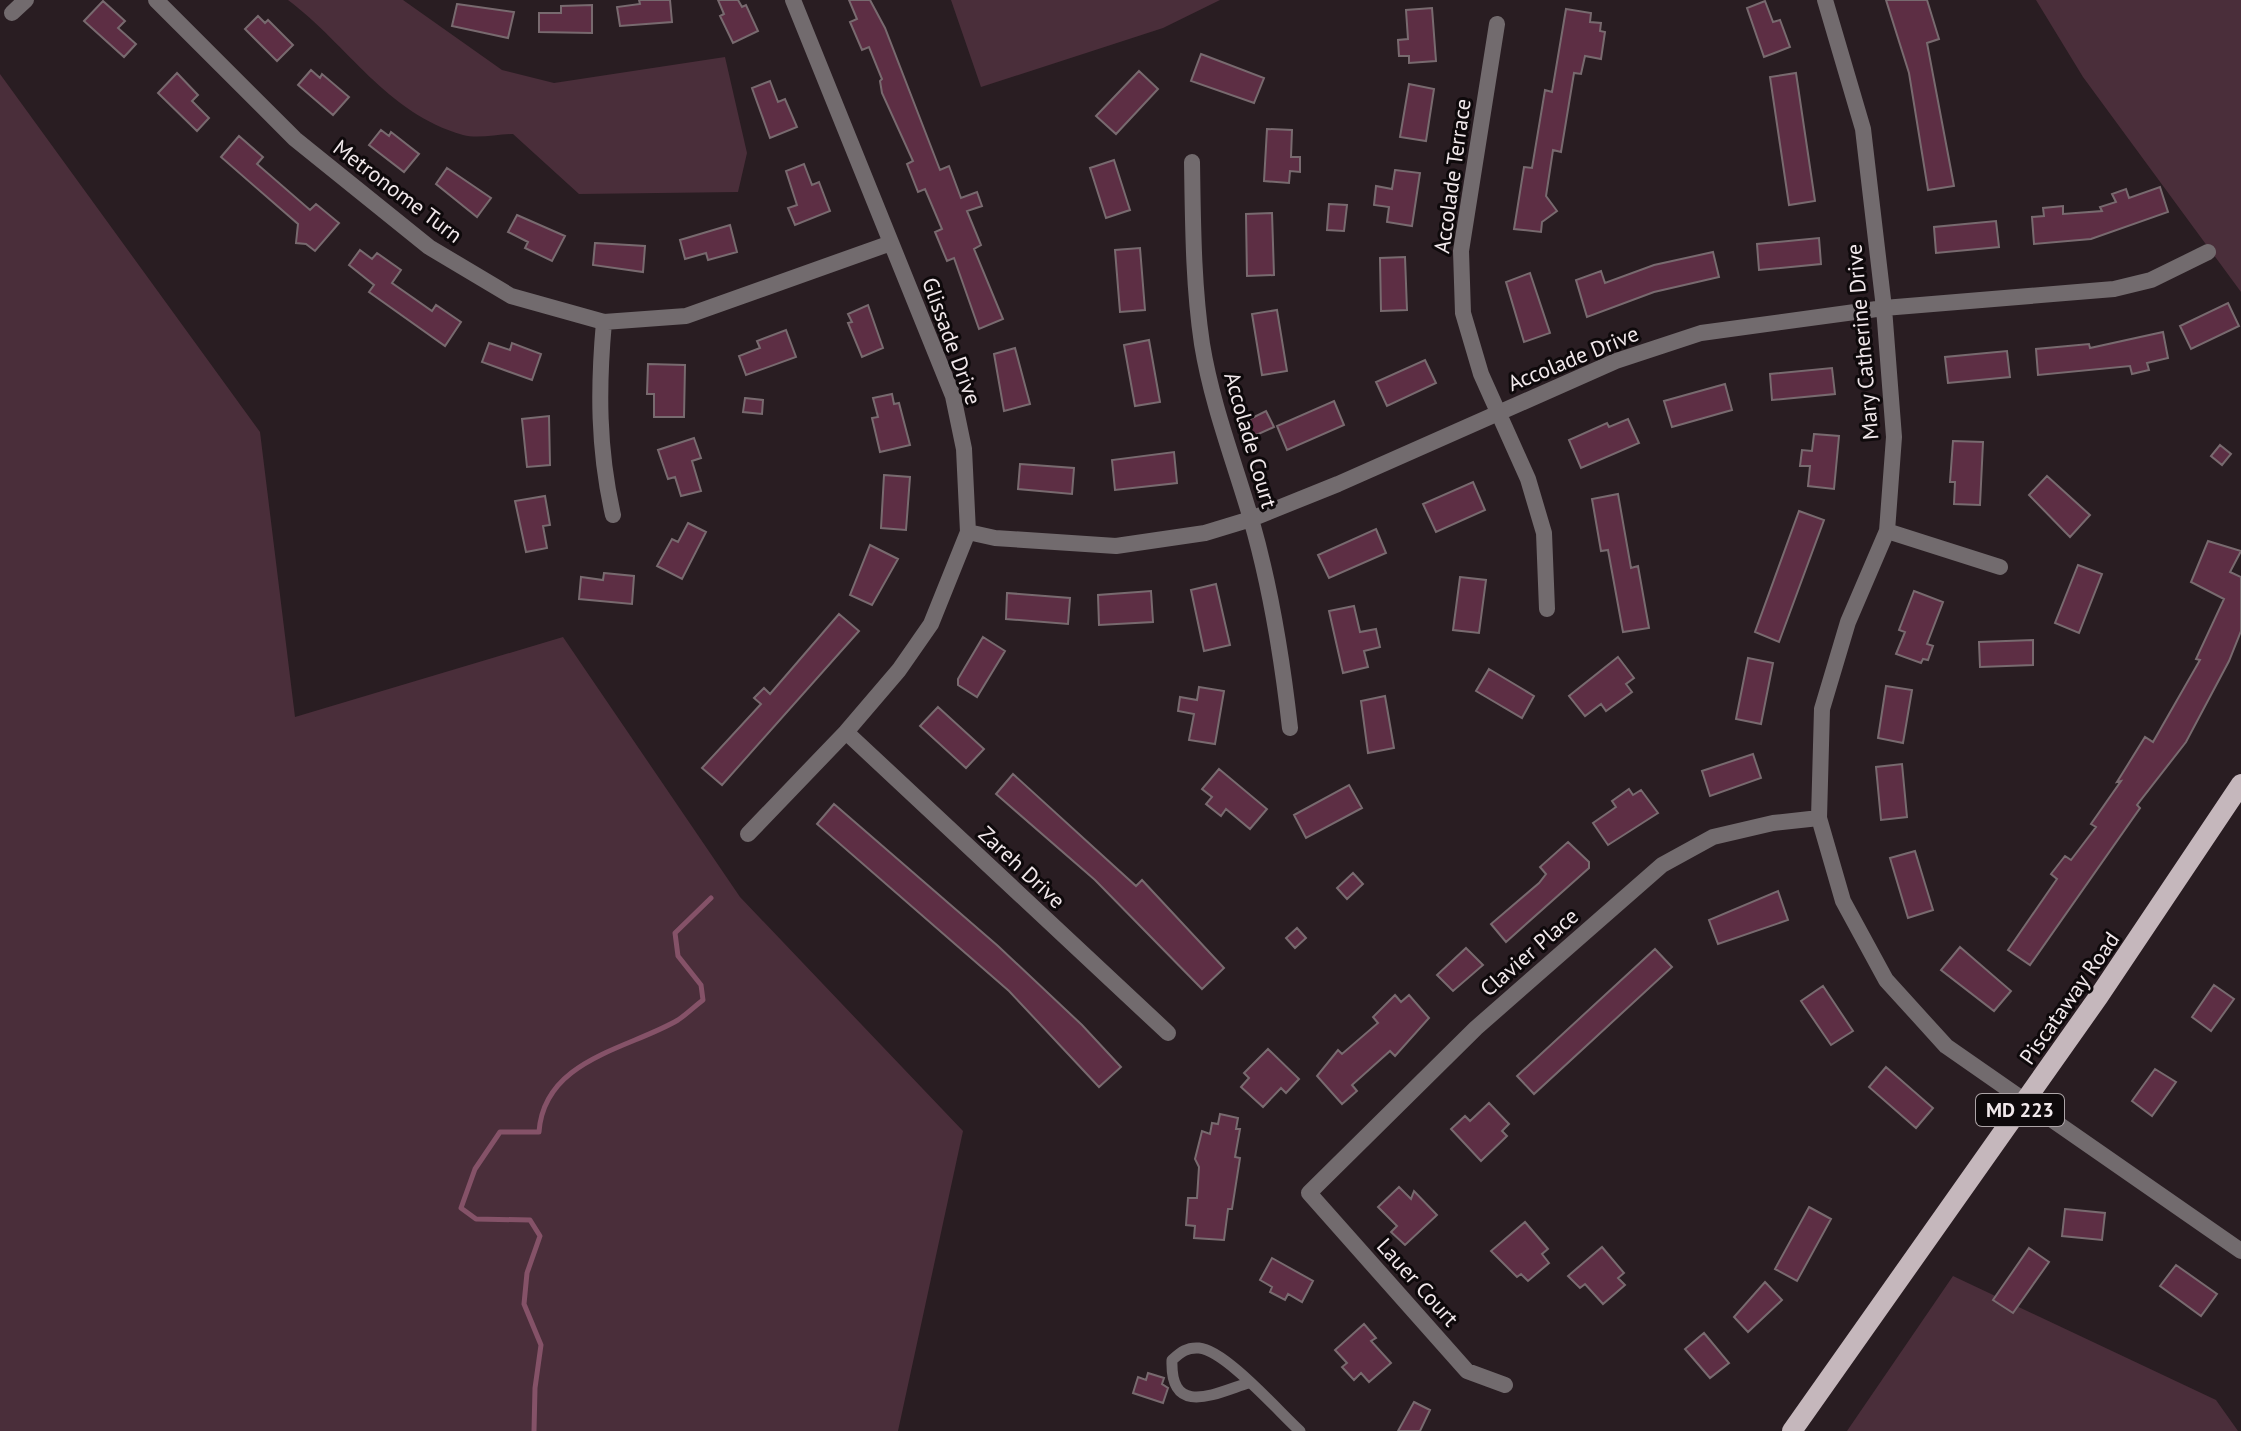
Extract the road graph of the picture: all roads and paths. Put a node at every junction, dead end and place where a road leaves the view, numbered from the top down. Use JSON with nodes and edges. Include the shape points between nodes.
{"nodes":[{"id":1,"x":26,"y":0,"type":"edge"},
{"id":2,"x":156,"y":0,"type":"edge"},
{"id":3,"x":793,"y":0,"type":"edge"},
{"id":4,"x":1825,"y":0,"type":"edge"},
{"id":5,"x":12,"y":13,"type":"dead end"},
{"id":6,"x":1497,"y":24,"type":"dead end"},
{"id":7,"x":1192,"y":162,"type":"dead end"},
{"id":8,"x":891,"y":243,"type":"junction"},
{"id":9,"x":2208,"y":252,"type":"dead end"},
{"id":10,"x":1884,"y":308,"type":"junction"},
{"id":11,"x":604,"y":322,"type":"junction"},
{"id":12,"x":1499,"y":413,"type":"junction"},
{"id":13,"x":613,"y":515,"type":"dead end"},
{"id":14,"x":1251,"y":519,"type":"junction"},
{"id":15,"x":1887,"y":531,"type":"junction"},
{"id":16,"x":968,"y":532,"type":"junction"},
{"id":17,"x":2000,"y":567,"type":"dead end"},
{"id":18,"x":1547,"y":609,"type":"dead end"},
{"id":19,"x":1290,"y":728,"type":"dead end"},
{"id":20,"x":846,"y":732,"type":"junction"},
{"id":21,"x":2241,"y":784,"type":"edge"},
{"id":22,"x":1819,"y":818,"type":"junction"},
{"id":23,"x":748,"y":834,"type":"dead end"},
{"id":24,"x":1168,"y":1033,"type":"dead end"},
{"id":25,"x":2026,"y":1101,"type":"junction"},
{"id":26,"x":1309,"y":1193,"type":"joint"},
{"id":27,"x":2241,"y":1251,"type":"edge"},
{"id":28,"x":1248,"y":1383,"type":"junction"},
{"id":29,"x":1505,"y":1385,"type":"dead end"},
{"id":30,"x":1300,"y":1431,"type":"edge"},
{"id":31,"x":1792,"y":1431,"type":"edge"}],
"edges":[{"from":1,"to":5,"type":"street"},
{"from":2,"to":11,"type":"street","name":"Metronome Turn","via":[[295,139],[429,247],[511,296]]},
{"from":3,"to":8,"type":"street","name":"Glissade Drive"},
{"from":4,"to":10,"type":"street","name":"Mary Catherine Drive","via":[[1863,129]]},
{"from":6,"to":12,"type":"street","name":"Accolade Terrace","via":[[1461,251],[1463,313]]},
{"from":7,"to":14,"type":"street","name":"Accolade Court","via":[[1202,343],[1221,432]]},
{"from":8,"to":11,"type":"street","name":"Metronome Turn","via":[[686,316]]},
{"from":8,"to":16,"type":"street","name":"Glissade Drive","via":[[953,396],[964,449]]},
{"from":9,"to":10,"type":"street","name":"Accolade Drive","via":[[2151,280],[2114,289]]},
{"from":10,"to":12,"type":"street","name":"Accolade Drive","via":[[1701,333],[1616,361]]},
{"from":10,"to":15,"type":"street","name":"Mary Catherine Drive","via":[[1894,437]]},
{"from":11,"to":13,"type":"street","via":[[598,391],[602,467]]},
{"from":12,"to":14,"type":"street","name":"Accolade Drive"},
{"from":12,"to":18,"type":"street","name":"Accolade Terrace","via":[[1544,533]]},
{"from":14,"to":16,"type":"street","name":"Accolade Drive","via":[[1205,533],[1116,546]]},
{"from":14,"to":19,"type":"street","name":"Accolade Court","via":[[1279,634]]},
{"from":15,"to":17,"type":"street"},
{"from":15,"to":22,"type":"street","name":"Mary Catherine Drive","via":[[1848,622],[1822,709]]},
{"from":16,"to":20,"type":"street","name":"Glissade Drive","via":[[931,624]]},
{"from":20,"to":23,"type":"street","name":"Glissade Drive"},
{"from":20,"to":24,"type":"street","name":"Zareh Drive"},
{"from":21,"to":25,"type":"main road","name":"Piscataway Road","number":"MD 223"},
{"from":22,"to":25,"type":"street","name":"Mary Catherine Drive","via":[[1843,901],[1886,980],[1946,1046]]},
{"from":22,"to":26,"type":"street","name":"Clavier Place","via":[[1713,837],[1662,865],[1476,1028]]},
{"from":25,"to":27,"type":"street","name":"Mary Catherine Drive"},
{"from":25,"to":31,"type":"main road","name":"Piscataway Road","number":"MD 223"},
{"from":26,"to":29,"type":"street","name":"Lauer Court","via":[[1467,1371]]},
{"from":28,"to":28,"type":"lane","via":[[1222,1358],[1201,1347],[1184,1349],[1172,1360],[1171,1379],[1179,1392],[1196,1399]]},
{"from":28,"to":30,"type":"lane"}]}
